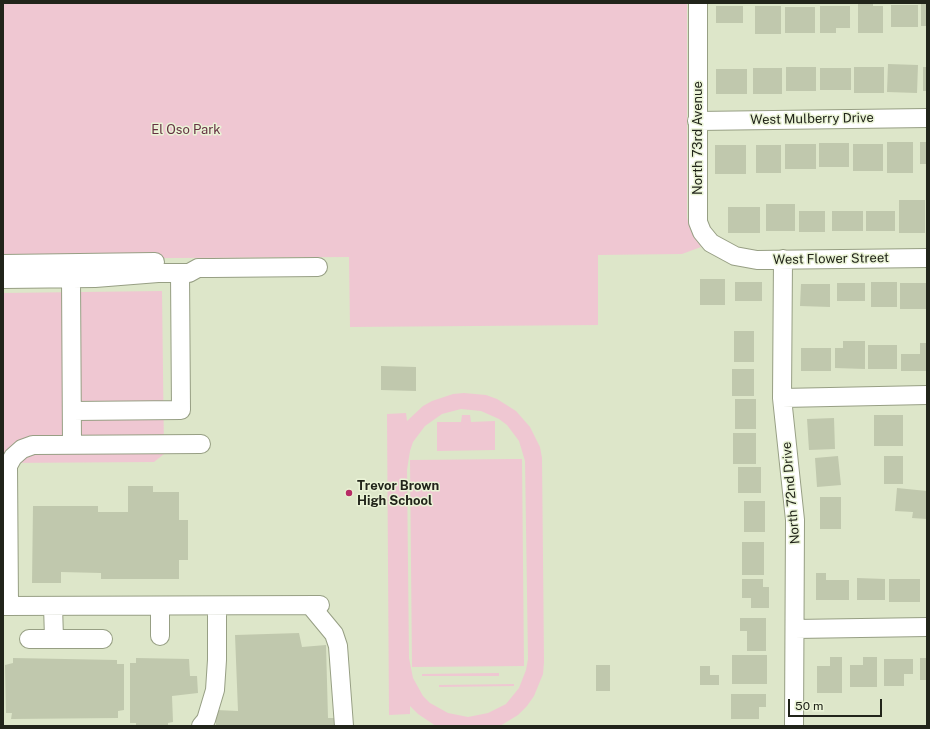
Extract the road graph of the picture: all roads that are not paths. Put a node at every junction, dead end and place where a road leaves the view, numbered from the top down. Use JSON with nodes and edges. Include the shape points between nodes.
{"nodes":[{"id":1,"x":698,"y":3,"type":"edge"},
{"id":2,"x":927,"y":118,"type":"edge"},
{"id":3,"x":697,"y":121,"type":"junction"},
{"id":4,"x":734,"y":256,"type":"joint"},
{"id":5,"x":927,"y":258,"type":"edge"},
{"id":6,"x":783,"y":259,"type":"junction"},
{"id":7,"x":3,"y":264,"type":"edge"},
{"id":8,"x":318,"y":267,"type":"dead end"},
{"id":9,"x":198,"y":268,"type":"junction"},
{"id":10,"x":180,"y":273,"type":"junction"},
{"id":11,"x":71,"y":278,"type":"junction"},
{"id":12,"x":3,"y":279,"type":"edge"},
{"id":13,"x":927,"y":395,"type":"edge"},
{"id":14,"x":782,"y":398,"type":"junction"},
{"id":15,"x":72,"y":411,"type":"junction"},
{"id":16,"x":202,"y":444,"type":"dead end"},
{"id":17,"x":72,"y":445,"type":"junction"},
{"id":18,"x":5,"y":526,"type":"edge"},
{"id":19,"x":6,"y":557,"type":"edge"},
{"id":20,"x":6,"y":606,"type":"edge"},
{"id":21,"x":53,"y":606,"type":"junction"},
{"id":22,"x":160,"y":606,"type":"junction"},
{"id":23,"x":217,"y":606,"type":"junction"},
{"id":24,"x":927,"y":627,"type":"edge"},
{"id":25,"x":795,"y":629,"type":"junction"},
{"id":26,"x":160,"y":636,"type":"dead end"},
{"id":27,"x":54,"y":638,"type":"junction"},
{"id":28,"x":29,"y":639,"type":"dead end"},
{"id":29,"x":103,"y":639,"type":"dead end"},
{"id":30,"x":201,"y":726,"type":"edge"},
{"id":31,"x":344,"y":726,"type":"edge"},
{"id":32,"x":794,"y":726,"type":"edge"}],
"edges":[{"from":1,"to":3,"type":"street","name":"North 73rd Avenue"},
{"from":2,"to":3,"type":"street","name":"West Mulberry Drive"},
{"from":3,"to":4,"type":"street","name":"North 73rd Avenue","via":[[698,222],[711,243]]},
{"from":4,"to":6,"type":"street","name":"West Flower Street","via":[[757,260]]},
{"from":5,"to":6,"type":"street","name":"West Flower Street"},
{"from":6,"to":14,"type":"street","name":"North 72nd Drive"},
{"from":7,"to":9,"type":"street","via":[[188,262]]},
{"from":8,"to":9,"type":"street"},
{"from":9,"to":10,"type":"street","via":[[189,273]]},
{"from":10,"to":11,"type":"street"},
{"from":10,"to":15,"type":"street","via":[[181,410]]},
{"from":11,"to":12,"type":"street"},
{"from":11,"to":15,"type":"street"},
{"from":13,"to":14,"type":"street"},
{"from":14,"to":25,"type":"street","name":"North 72nd Drive","via":[[795,520]]},
{"from":15,"to":17,"type":"street"},
{"from":16,"to":17,"type":"street"},
{"from":17,"to":18,"type":"street","via":[[33,445],[22,449],[13,457],[8,466]]},
{"from":18,"to":19,"type":"street"},
{"from":19,"to":20,"type":"street"},
{"from":20,"to":21,"type":"street"},
{"from":21,"to":22,"type":"street"},
{"from":21,"to":27,"type":"street"},
{"from":22,"to":23,"type":"street"},
{"from":22,"to":26,"type":"street"},
{"from":23,"to":30,"type":"street","via":[[215,690],[206,720]]},
{"from":23,"to":31,"type":"street","via":[[315,605],[334,634],[338,646]]},
{"from":24,"to":25,"type":"street"},
{"from":25,"to":32,"type":"street","name":"North 72nd Drive"},
{"from":27,"to":28,"type":"street"},
{"from":27,"to":29,"type":"street"}]}
